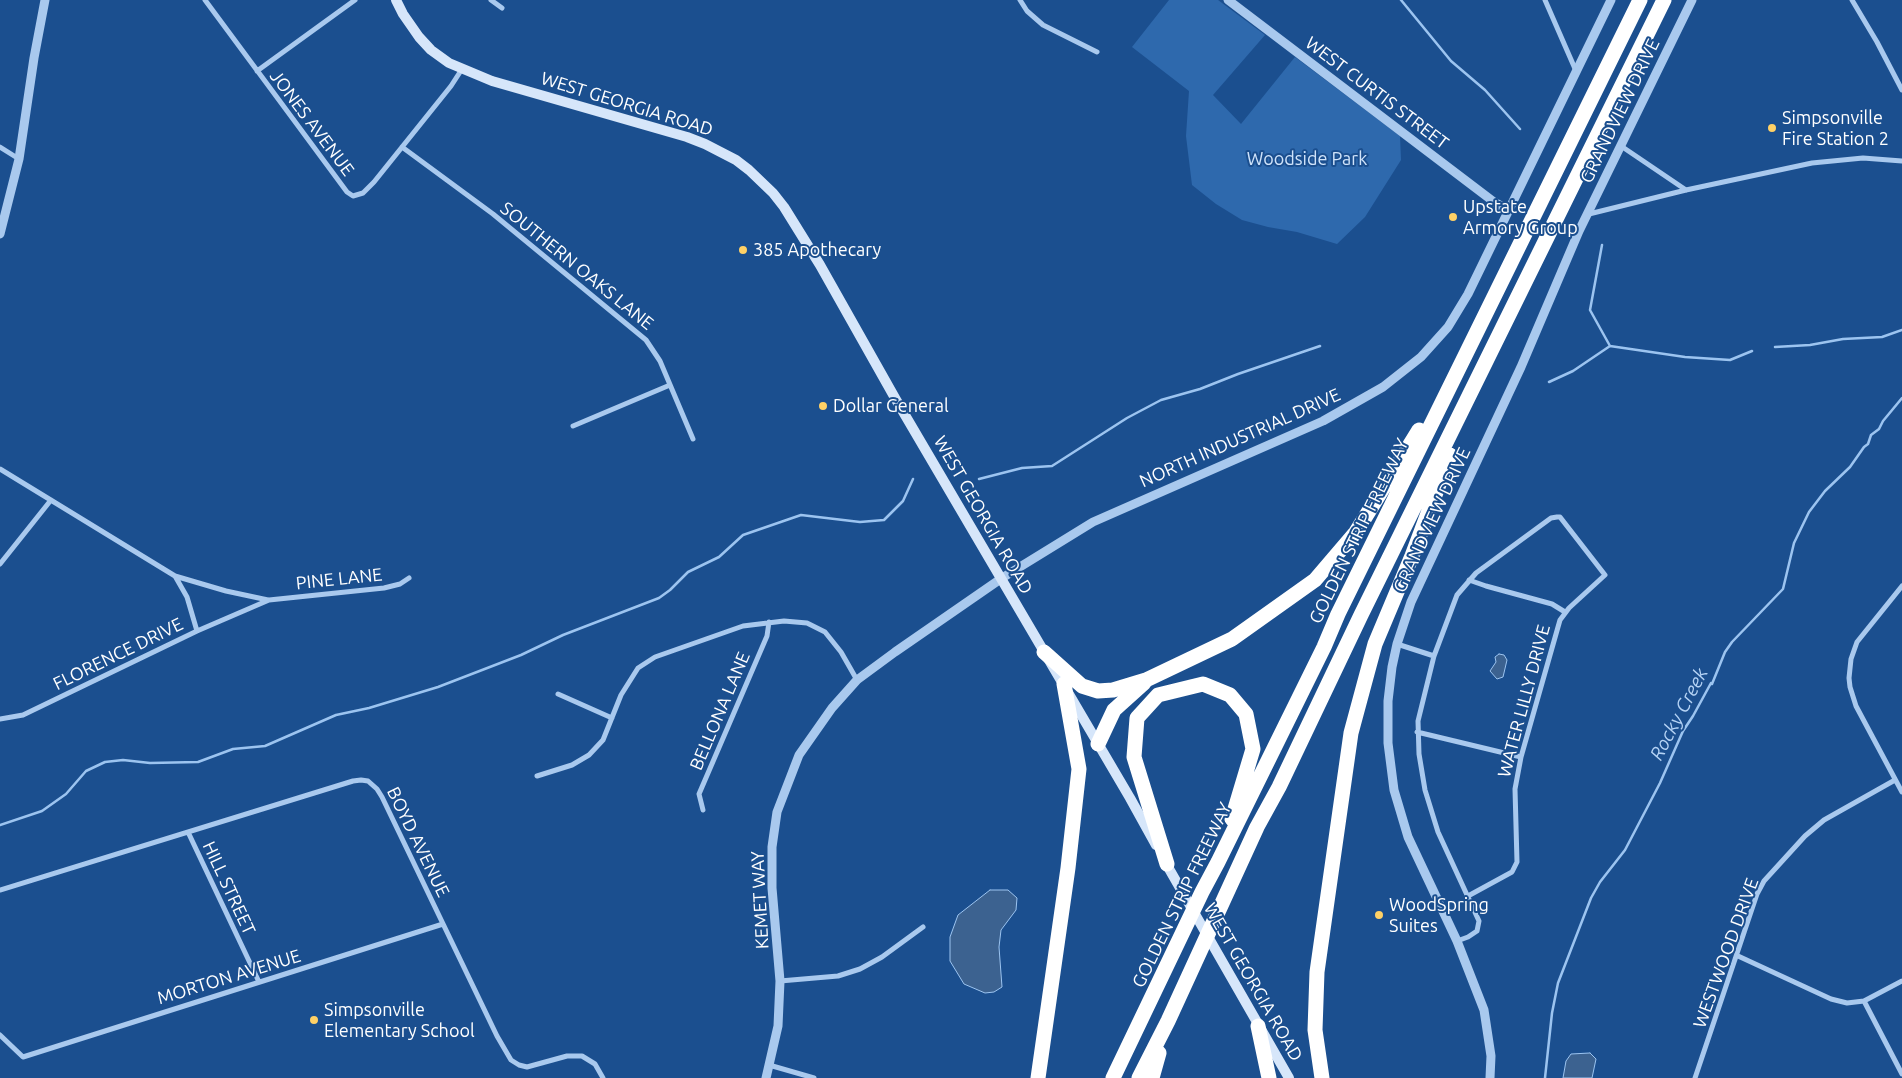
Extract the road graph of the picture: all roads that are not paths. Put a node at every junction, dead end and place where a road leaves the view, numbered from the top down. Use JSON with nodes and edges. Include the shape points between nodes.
{"nodes":[{"id":1,"x":45,"y":0,"type":"edge"},
{"id":2,"x":205,"y":0,"type":"edge"},
{"id":3,"x":355,"y":0,"type":"edge"},
{"id":4,"x":396,"y":0,"type":"edge"},
{"id":5,"x":491,"y":0,"type":"edge"},
{"id":6,"x":1020,"y":0,"type":"edge"},
{"id":7,"x":1228,"y":0,"type":"edge"},
{"id":8,"x":1545,"y":0,"type":"edge"},
{"id":9,"x":1611,"y":0,"type":"edge"},
{"id":10,"x":1640,"y":0,"type":"edge"},
{"id":11,"x":1664,"y":0,"type":"edge"},
{"id":12,"x":1692,"y":0,"type":"edge"},
{"id":13,"x":1852,"y":0,"type":"edge"},
{"id":14,"x":502,"y":8,"type":"dead end"},
{"id":15,"x":1097,"y":52,"type":"dead end"},
{"id":16,"x":462,"y":69,"type":"junction"},
{"id":17,"x":257,"y":71,"type":"junction"},
{"id":18,"x":1577,"y":71,"type":"junction"},
{"id":19,"x":1902,"y":90,"type":"edge"},
{"id":20,"x":1621,"y":146,"type":"junction"},
{"id":21,"x":0,"y":147,"type":"edge"},
{"id":22,"x":402,"y":147,"type":"junction"},
{"id":23,"x":19,"y":159,"type":"junction"},
{"id":24,"x":1902,"y":162,"type":"edge"},
{"id":25,"x":1686,"y":190,"type":"junction"},
{"id":26,"x":1508,"y":210,"type":"junction"},
{"id":27,"x":1588,"y":214,"type":"junction"},
{"id":28,"x":0,"y":234,"type":"edge"},
{"id":29,"x":1460,"y":366,"type":"junction"},
{"id":30,"x":1482,"y":370,"type":"junction"},
{"id":31,"x":670,"y":385,"type":"junction"},
{"id":32,"x":573,"y":426,"type":"dead end"},
{"id":33,"x":693,"y":439,"type":"dead end"},
{"id":34,"x":0,"y":469,"type":"edge"},
{"id":35,"x":51,"y":500,"type":"junction"},
{"id":36,"x":0,"y":564,"type":"edge"},
{"id":37,"x":175,"y":576,"type":"junction"},
{"id":38,"x":409,"y":578,"type":"dead end"},
{"id":39,"x":1002,"y":578,"type":"junction"},
{"id":40,"x":1469,"y":580,"type":"junction"},
{"id":41,"x":1902,"y":586,"type":"edge"},
{"id":42,"x":270,"y":600,"type":"junction"},
{"id":43,"x":1565,"y":612,"type":"junction"},
{"id":44,"x":769,"y":622,"type":"junction"},
{"id":45,"x":197,"y":631,"type":"junction"},
{"id":46,"x":1397,"y":644,"type":"junction"},
{"id":47,"x":1044,"y":652,"type":"junction"},
{"id":48,"x":1434,"y":656,"type":"junction"},
{"id":49,"x":858,"y":680,"type":"junction"},
{"id":50,"x":1146,"y":680,"type":"junction"},
{"id":51,"x":1064,"y":684,"type":"junction"},
{"id":52,"x":558,"y":694,"type":"dead end"},
{"id":53,"x":612,"y":718,"type":"junction"},
{"id":54,"x":0,"y":719,"type":"edge"},
{"id":55,"x":1417,"y":732,"type":"junction"},
{"id":56,"x":1098,"y":744,"type":"junction"},
{"id":57,"x":1521,"y":757,"type":"junction"},
{"id":58,"x":537,"y":776,"type":"dead end"},
{"id":59,"x":1896,"y":780,"type":"junction"},
{"id":60,"x":1902,"y":792,"type":"edge"},
{"id":61,"x":703,"y":810,"type":"dead end"},
{"id":62,"x":188,"y":832,"type":"junction"},
{"id":63,"x":1218,"y":862,"type":"junction"},
{"id":64,"x":1167,"y":864,"type":"junction"},
{"id":65,"x":0,"y":890,"type":"edge"},
{"id":66,"x":1468,"y":896,"type":"junction"},
{"id":67,"x":443,"y":924,"type":"junction"},
{"id":68,"x":922,"y":927,"type":"dead end"},
{"id":69,"x":1457,"y":941,"type":"junction"},
{"id":70,"x":1738,"y":956,"type":"junction"},
{"id":71,"x":1902,"y":980,"type":"edge"},
{"id":72,"x":780,"y":981,"type":"junction"},
{"id":73,"x":260,"y":982,"type":"junction"},
{"id":74,"x":1864,"y":1001,"type":"junction"},
{"id":75,"x":1168,"y":1021,"type":"junction"},
{"id":76,"x":1258,"y":1026,"type":"junction"},
{"id":77,"x":0,"y":1035,"type":"edge"},
{"id":78,"x":769,"y":1065,"type":"junction"},
{"id":79,"x":1902,"y":1074,"type":"edge"},
{"id":80,"x":603,"y":1078,"type":"edge"},
{"id":81,"x":766,"y":1078,"type":"edge"},
{"id":82,"x":814,"y":1078,"type":"edge"},
{"id":83,"x":1038,"y":1078,"type":"edge"},
{"id":84,"x":1112,"y":1078,"type":"edge"},
{"id":85,"x":1139,"y":1078,"type":"edge"},
{"id":86,"x":1152,"y":1078,"type":"edge"},
{"id":87,"x":1268,"y":1078,"type":"edge"},
{"id":88,"x":1289,"y":1078,"type":"edge"},
{"id":89,"x":1322,"y":1078,"type":"edge"},
{"id":90,"x":1490,"y":1078,"type":"edge"},
{"id":91,"x":1695,"y":1078,"type":"edge"}],
"edges":[{"from":1,"to":23,"type":"street"},
{"from":2,"to":17,"type":"street","name":"JONES AVENUE"},
{"from":3,"to":17,"type":"street"},
{"from":4,"to":16,"type":"main road","name":"WEST GEORGIA ROAD","via":[[419,37],[443,59]]},
{"from":5,"to":14,"type":"street"},
{"from":6,"to":15,"type":"street","via":[[1043,25]]},
{"from":7,"to":26,"type":"street","name":"WEST CURTIS STREET"},
{"from":8,"to":18,"type":"street"},
{"from":9,"to":18,"type":"street","name":"NORTH INDUSTRIAL DRIVE"},
{"from":10,"to":29,"type":"highway","name":"GOLDEN STRIP FREEWAY"},
{"from":11,"to":30,"type":"highway"},
{"from":12,"to":20,"type":"street","name":"GRANDVIEW DRIVE"},
{"from":13,"to":19,"type":"street"},
{"from":16,"to":22,"type":"street","name":"JONES AVENUE"},
{"from":16,"to":39,"type":"main road","name":"WEST GEORGIA ROAD","via":[[492,81],[687,137],[736,160],[762,182],[784,207],[807,242]]},
{"from":17,"to":22,"type":"street","name":"JONES AVENUE","via":[[350,194],[357,196],[363,193]]},
{"from":18,"to":26,"type":"street","name":"NORTH INDUSTRIAL DRIVE"},
{"from":20,"to":25,"type":"street"},
{"from":20,"to":27,"type":"street","name":"GRANDVIEW DRIVE"},
{"from":21,"to":23,"type":"street"},
{"from":22,"to":31,"type":"street","name":"SOUTHERN OAKS LANE","via":[[493,214],[637,330],[655,352]]},
{"from":23,"to":28,"type":"street"},
{"from":24,"to":25,"type":"street","via":[[1863,158],[1812,163]]},
{"from":25,"to":27,"type":"street"},
{"from":26,"to":39,"type":"street","name":"NORTH INDUSTRIAL DRIVE","via":[[1468,294],[1448,327],[1421,357],[1383,387],[1323,422],[1093,522]]},
{"from":27,"to":46,"type":"street","name":"GRANDVIEW DRIVE","via":[[1521,367],[1411,602]]},
{"from":29,"to":50,"type":"highway","via":[[1356,532],[1315,580],[1232,639]]},
{"from":29,"to":63,"type":"highway","name":"GOLDEN STRIP FREEWAY"},
{"from":30,"to":75,"type":"highway","via":[[1257,827]]},
{"from":30,"to":89,"type":"highway","via":[[1375,644],[1351,733],[1317,972],[1315,1030]]},
{"from":31,"to":32,"type":"street"},
{"from":31,"to":33,"type":"street","name":"SOUTHERN OAKS LANE"},
{"from":34,"to":35,"type":"street","name":"FLORENCE DRIVE"},
{"from":35,"to":36,"type":"street"},
{"from":35,"to":37,"type":"street","name":"FLORENCE DRIVE"},
{"from":37,"to":42,"type":"street","name":"PINE LANE"},
{"from":37,"to":45,"type":"street","name":"FLORENCE DRIVE","via":[[187,597]]},
{"from":38,"to":42,"type":"street","name":"PINE LANE","via":[[384,588]]},
{"from":39,"to":47,"type":"main road","name":"WEST GEORGIA ROAD"},
{"from":39,"to":49,"type":"street","name":"KEMET WAY"},
{"from":40,"to":43,"type":"street","via":[[1552,604]]},
{"from":40,"to":43,"type":"street","name":"WATER LILLY DRIVE","via":[[1551,518],[1560,517],[1605,575]]},
{"from":40,"to":48,"type":"street","name":"WATER LILLY DRIVE","via":[[1457,595]]},
{"from":41,"to":59,"type":"street","via":[[1863,633],[1851,659],[1849,678],[1856,706]]},
{"from":42,"to":45,"type":"street","name":"PINE LANE"},
{"from":43,"to":57,"type":"street","name":"WATER LILLY DRIVE"},
{"from":44,"to":49,"type":"street","via":[[807,623],[825,632]]},
{"from":44,"to":53,"type":"street","via":[[743,626],[655,657],[638,668],[621,695]]},
{"from":44,"to":61,"type":"street","name":"BELLONA LANE","via":[[767,636],[699,794]]},
{"from":45,"to":54,"type":"street","name":"FLORENCE DRIVE","via":[[23,716]]},
{"from":46,"to":48,"type":"street"},
{"from":46,"to":69,"type":"street","name":"GRANDVIEW DRIVE","via":[[1388,701],[1388,744],[1394,790],[1408,837]]},
{"from":47,"to":50,"type":"highway","via":[[1082,686],[1098,691]]},
{"from":47,"to":51,"type":"main road","name":"WEST GEORGIA ROAD"},
{"from":48,"to":55,"type":"street","name":"WATER LILLY DRIVE"},
{"from":49,"to":72,"type":"street","name":"KEMET WAY","via":[[832,708],[799,755],[777,812],[772,847],[772,888]]},
{"from":50,"to":56,"type":"highway","via":[[1114,710]]},
{"from":51,"to":56,"type":"main road","name":"WEST GEORGIA ROAD"},
{"from":51,"to":83,"type":"highway","via":[[1079,769]]},
{"from":52,"to":53,"type":"street"},
{"from":53,"to":58,"type":"street","via":[[603,740],[589,755],[572,765]]},
{"from":55,"to":57,"type":"street"},
{"from":55,"to":66,"type":"street","name":"WATER LILLY DRIVE","via":[[1425,790],[1438,832]]},
{"from":56,"to":64,"type":"main road","name":"WEST GEORGIA ROAD"},
{"from":57,"to":66,"type":"street","name":"WATER LILLY DRIVE","via":[[1515,789],[1517,862],[1512,872]]},
{"from":59,"to":60,"type":"street"},
{"from":59,"to":70,"type":"street","name":"WESTWOOD DRIVE","via":[[1824,820],[1774,869],[1757,894]]},
{"from":62,"to":65,"type":"street","name":"BOYD AVENUE"},
{"from":62,"to":67,"type":"street","name":"BOYD AVENUE","via":[[353,781],[368,781],[378,789]]},
{"from":62,"to":73,"type":"street","name":"HILL STREET"},
{"from":63,"to":64,"type":"highway","via":[[1253,749],[1246,714],[1230,695],[1203,684],[1158,694],[1137,718],[1134,758]]},
{"from":63,"to":84,"type":"highway","name":"GOLDEN STRIP FREEWAY"},
{"from":64,"to":76,"type":"main road","name":"WEST GEORGIA ROAD"},
{"from":66,"to":69,"type":"street","name":"WATER LILLY DRIVE","via":[[1479,921],[1477,931]]},
{"from":67,"to":73,"type":"street","name":"MORTON AVENUE"},
{"from":67,"to":80,"type":"street","name":"BOYD AVENUE","via":[[511,1060],[527,1067],[567,1056],[582,1056],[595,1064]]},
{"from":68,"to":72,"type":"street","via":[[860,969],[838,976]]},
{"from":69,"to":90,"type":"street","name":"GRANDVIEW DRIVE","via":[[1484,1010]]},
{"from":70,"to":74,"type":"street","via":[[1831,999],[1847,1003]]},
{"from":70,"to":91,"type":"street","name":"WESTWOOD DRIVE"},
{"from":71,"to":74,"type":"street"},
{"from":72,"to":78,"type":"street","name":"KEMET WAY","via":[[778,1026]]},
{"from":73,"to":77,"type":"street","name":"MORTON AVENUE","via":[[23,1057]]},
{"from":74,"to":79,"type":"street"},
{"from":75,"to":85,"type":"highway"},
{"from":75,"to":86,"type":"highway"},
{"from":76,"to":87,"type":"highway"},
{"from":76,"to":88,"type":"main road","name":"WEST GEORGIA ROAD"},
{"from":78,"to":81,"type":"street","name":"KEMET WAY"},
{"from":78,"to":82,"type":"street"}]}
